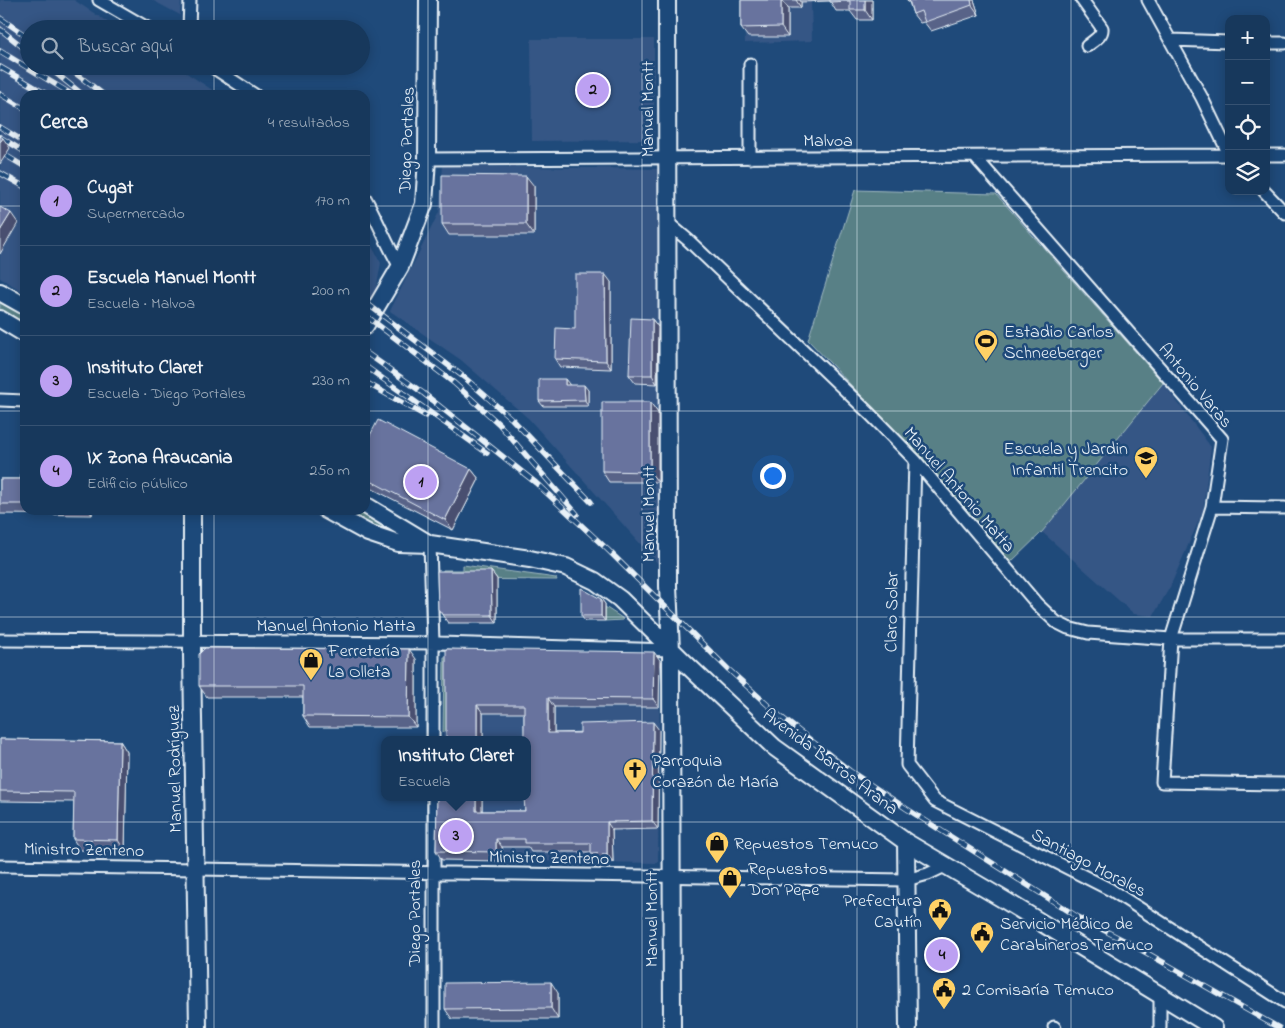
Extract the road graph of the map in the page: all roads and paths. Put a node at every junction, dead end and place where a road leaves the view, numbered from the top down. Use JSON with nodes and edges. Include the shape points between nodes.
{"nodes":[{"id":1,"x":99,"y":0,"type":"edge"},
{"id":2,"x":190,"y":0,"type":"edge"},
{"id":3,"x":428,"y":0,"type":"edge"},
{"id":4,"x":667,"y":0,"type":"edge"},
{"id":5,"x":1082,"y":0,"type":"edge"},
{"id":6,"x":1148,"y":0,"type":"edge"},
{"id":7,"x":133,"y":20,"type":"edge"},
{"id":8,"x":189,"y":20,"type":"edge"},
{"id":9,"x":1171,"y":40,"type":"junction"},
{"id":10,"x":1225,"y":42,"type":"edge"},
{"id":11,"x":1270,"y":43,"type":"edge"},
{"id":12,"x":1285,"y":43,"type":"edge"},
{"id":13,"x":1087,"y":46,"type":"dead end"},
{"id":14,"x":750,"y":64,"type":"dead end"},
{"id":15,"x":225,"y":75,"type":"edge"},
{"id":16,"x":247,"y":90,"type":"edge"},
{"id":17,"x":1227,"y":150,"type":"edge"},
{"id":18,"x":1225,"y":155,"type":"edge"},
{"id":19,"x":1270,"y":155,"type":"edge"},
{"id":20,"x":1285,"y":155,"type":"edge"},
{"id":21,"x":975,"y":157,"type":"junction"},
{"id":22,"x":750,"y":158,"type":"junction"},
{"id":23,"x":427,"y":159,"type":"junction"},
{"id":24,"x":667,"y":159,"type":"junction"},
{"id":25,"x":1268,"y":195,"type":"edge"},
{"id":26,"x":370,"y":207,"type":"edge"},
{"id":27,"x":1285,"y":213,"type":"edge"},
{"id":28,"x":668,"y":223,"type":"junction"},
{"id":29,"x":400,"y":267,"type":"junction"},
{"id":30,"x":0,"y":292,"type":"edge"},
{"id":31,"x":20,"y":303,"type":"edge"},
{"id":32,"x":370,"y":318,"type":"edge"},
{"id":33,"x":0,"y":319,"type":"edge"},
{"id":34,"x":20,"y":331,"type":"edge"},
{"id":35,"x":0,"y":400,"type":"edge"},
{"id":36,"x":20,"y":401,"type":"edge"},
{"id":37,"x":915,"y":460,"type":"junction"},
{"id":38,"x":1212,"y":507,"type":"junction"},
{"id":39,"x":370,"y":508,"type":"edge"},
{"id":40,"x":1285,"y":508,"type":"edge"},
{"id":41,"x":192,"y":515,"type":"edge"},
{"id":42,"x":335,"y":515,"type":"edge"},
{"id":43,"x":430,"y":544,"type":"junction"},
{"id":44,"x":1171,"y":639,"type":"junction"},
{"id":45,"x":1285,"y":639,"type":"edge"},
{"id":46,"x":0,"y":640,"type":"edge"},
{"id":47,"x":192,"y":641,"type":"junction"},
{"id":48,"x":433,"y":643,"type":"junction"},
{"id":49,"x":671,"y":650,"type":"junction"},
{"id":50,"x":433,"y":736,"type":"edge"},
{"id":51,"x":907,"y":765,"type":"joint"},
{"id":52,"x":1285,"y":784,"type":"edge"},
{"id":53,"x":434,"y":801,"type":"edge"},
{"id":54,"x":906,"y":842,"type":"junction"},
{"id":55,"x":0,"y":866,"type":"edge"},
{"id":56,"x":945,"y":866,"type":"junction"},
{"id":57,"x":196,"y":869,"type":"junction"},
{"id":58,"x":434,"y":872,"type":"junction"},
{"id":59,"x":671,"y":876,"type":"junction"},
{"id":60,"x":906,"y":880,"type":"junction"},
{"id":61,"x":1160,"y":997,"type":"junction"},
{"id":62,"x":1285,"y":1002,"type":"edge"},
{"id":63,"x":198,"y":1028,"type":"edge"},
{"id":64,"x":434,"y":1028,"type":"edge"},
{"id":65,"x":672,"y":1028,"type":"edge"},
{"id":66,"x":908,"y":1028,"type":"edge"},
{"id":67,"x":1160,"y":1028,"type":"edge"},
{"id":68,"x":1214,"y":1028,"type":"edge"}],
"edges":[{"from":1,"to":7,"type":"street"},
{"from":2,"to":8,"type":"street"},
{"from":3,"to":23,"type":"street","name":"Diego Portales"},
{"from":4,"to":24,"type":"street","name":"Manuel Montt"},
{"from":5,"to":13,"type":"street","via":[[1102,28],[1100,35]]},
{"from":6,"to":9,"type":"street"},
{"from":9,"to":10,"type":"street"},
{"from":9,"to":17,"type":"street"},
{"from":11,"to":12,"type":"street"},
{"from":14,"to":22,"type":"street"},
{"from":15,"to":16,"type":"street"},
{"from":18,"to":21,"type":"street","name":"Malvoa"},
{"from":19,"to":20,"type":"street"},
{"from":21,"to":22,"type":"street","name":"Malvoa"},
{"from":21,"to":38,"type":"street","name":"Antonio Varas","via":[[1222,439]]},
{"from":22,"to":24,"type":"street","name":"Malvoa"},
{"from":23,"to":24,"type":"street","name":"Malvoa"},
{"from":23,"to":29,"type":"street","name":"Diego Portales","via":[[424,204]]},
{"from":24,"to":28,"type":"street","name":"Manuel Montt"},
{"from":25,"to":27,"type":"street"},
{"from":26,"to":29,"type":"street"},
{"from":28,"to":37,"type":"street","name":"Manuel Antonio Matta"},
{"from":28,"to":49,"type":"street","name":"Manuel Montt","via":[[668,586]]},
{"from":29,"to":32,"type":"street","name":"Diego Portales"},
{"from":30,"to":31,"type":"street"},
{"from":33,"to":34,"type":"street"},
{"from":35,"to":36,"type":"street"},
{"from":37,"to":44,"type":"street","name":"Manuel Antonio Matta","via":[[1037,604],[1056,622],[1088,633]]},
{"from":37,"to":51,"type":"street","name":"Claro Solar"},
{"from":38,"to":40,"type":"street"},
{"from":38,"to":44,"type":"street","name":"Antonio Varas"},
{"from":39,"to":43,"type":"street","name":"Avenida Barros Arana"},
{"from":41,"to":47,"type":"street","name":"Manuel Rodríguez"},
{"from":42,"to":43,"type":"street","name":"Avenida Barros Arana","via":[[368,533],[398,543]]},
{"from":43,"to":48,"type":"street"},
{"from":43,"to":49,"type":"street","name":"Avenida Barros Arana","via":[[549,563],[582,574],[614,594]]},
{"from":44,"to":45,"type":"street","name":"Manuel Antonio Matta"},
{"from":44,"to":52,"type":"street","name":"Antonio Varas","via":[[1162,782]]},
{"from":46,"to":47,"type":"street","name":"Manuel Antonio Matta"},
{"from":47,"to":48,"type":"street","name":"Manuel Antonio Matta"},
{"from":47,"to":57,"type":"street","name":"Manuel Rodríguez"},
{"from":48,"to":49,"type":"street","name":"Manuel Antonio Matta"},
{"from":48,"to":50,"type":"street"},
{"from":49,"to":54,"type":"street","name":"Avenida Barros Arana","via":[[774,747]]},
{"from":49,"to":59,"type":"street","name":"Manuel Montt"},
{"from":51,"to":62,"type":"street","name":"Santiago Morales","via":[[934,801],[1111,890]]},
{"from":53,"to":58,"type":"street","name":"Diego Portales"},
{"from":54,"to":56,"type":"street","name":"Avenida Barros Arana"},
{"from":54,"to":60,"type":"street"},
{"from":55,"to":57,"type":"street","name":"Ministro Zenteno"},
{"from":56,"to":60,"type":"street","name":"Ministro Zenteno"},
{"from":56,"to":61,"type":"street","name":"Avenida Barros Arana"},
{"from":57,"to":58,"type":"street","name":"Ministro Zenteno"},
{"from":57,"to":63,"type":"street","name":"Manuel Rodríguez"},
{"from":58,"to":59,"type":"street","name":"Ministro Zenteno"},
{"from":58,"to":64,"type":"street","name":"Diego Portales"},
{"from":59,"to":60,"type":"street","name":"Ministro Zenteno"},
{"from":59,"to":65,"type":"street","name":"Manuel Montt"},
{"from":60,"to":66,"type":"street"},
{"from":61,"to":67,"type":"street"},
{"from":61,"to":68,"type":"street","name":"Avenida Barros Arana"}]}
